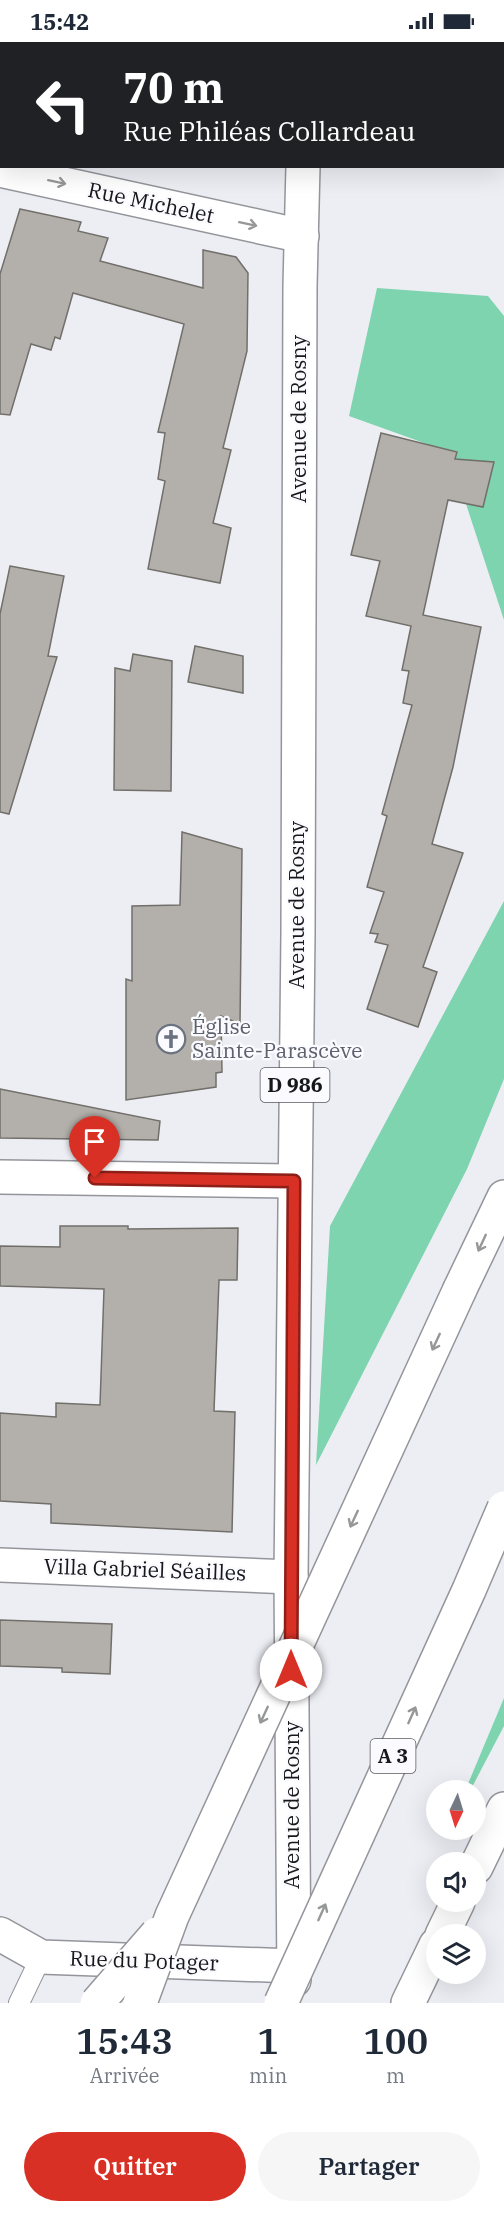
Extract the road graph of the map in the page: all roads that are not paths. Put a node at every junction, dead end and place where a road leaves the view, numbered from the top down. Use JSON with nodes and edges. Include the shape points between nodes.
{"nodes":[{"id":1,"x":303,"y":168,"type":"edge"},
{"id":2,"x":0,"y":170,"type":"edge"},
{"id":3,"x":302,"y":236,"type":"junction"},
{"id":4,"x":0,"y":1177,"type":"edge"},
{"id":5,"x":294,"y":1181,"type":"junction"},
{"id":6,"x":504,"y":1197,"type":"edge"},
{"id":7,"x":504,"y":1508,"type":"edge"},
{"id":8,"x":0,"y":1564,"type":"edge"},
{"id":9,"x":291,"y":1576,"type":"junction"},
{"id":10,"x":504,"y":1809,"type":"edge"},
{"id":11,"x":483,"y":1852,"type":"edge"},
{"id":12,"x":172,"y":1916,"type":"junction"},
{"id":13,"x":0,"y":1934,"type":"edge"},
{"id":14,"x":41,"y":1958,"type":"junction"},
{"id":15,"x":294,"y":1966,"type":"junction"},
{"id":16,"x":426,"y":1966,"type":"edge"},
{"id":17,"x":19,"y":2003,"type":"edge"},
{"id":18,"x":97,"y":2003,"type":"edge"},
{"id":19,"x":140,"y":2003,"type":"edge"},
{"id":20,"x":281,"y":2003,"type":"edge"},
{"id":21,"x":294,"y":2003,"type":"edge"},
{"id":22,"x":408,"y":2003,"type":"edge"}],
"edges":[{"from":1,"to":3,"type":"main road","name":"Avenue de Rosny","number":"D 986"},
{"from":2,"to":3,"type":"main road","name":"Rue Michelet","one_way":true},
{"from":3,"to":5,"type":"main road","name":"Avenue de Rosny","number":"D 986"},
{"from":4,"to":5,"type":"main road"},
{"from":5,"to":9,"type":"main road","name":"Avenue de Rosny","number":"D 986"},
{"from":6,"to":12,"type":"main road","one_way":true,"bridge":true},
{"from":20,"to":7,"type":"main road","number":"A 3","one_way":true,"bridge":true},
{"from":8,"to":9,"type":"main road","name":"Villa Gabriel Séailles"},
{"from":9,"to":15,"type":"main road","name":"Avenue de Rosny","number":"D 986"},
{"from":10,"to":11,"type":"main road"},
{"from":12,"to":18,"type":"main road","bridge":true},
{"from":12,"to":19,"type":"main road","bridge":true},
{"from":13,"to":14,"type":"main road","name":"Rue du Potager"},
{"from":14,"to":15,"type":"main road","name":"Rue du Potager"},
{"from":14,"to":17,"type":"lane"},
{"from":15,"to":21,"type":"main road","name":"Avenue de Rosny","number":"D 986"},
{"from":16,"to":22,"type":"main road"}]}
